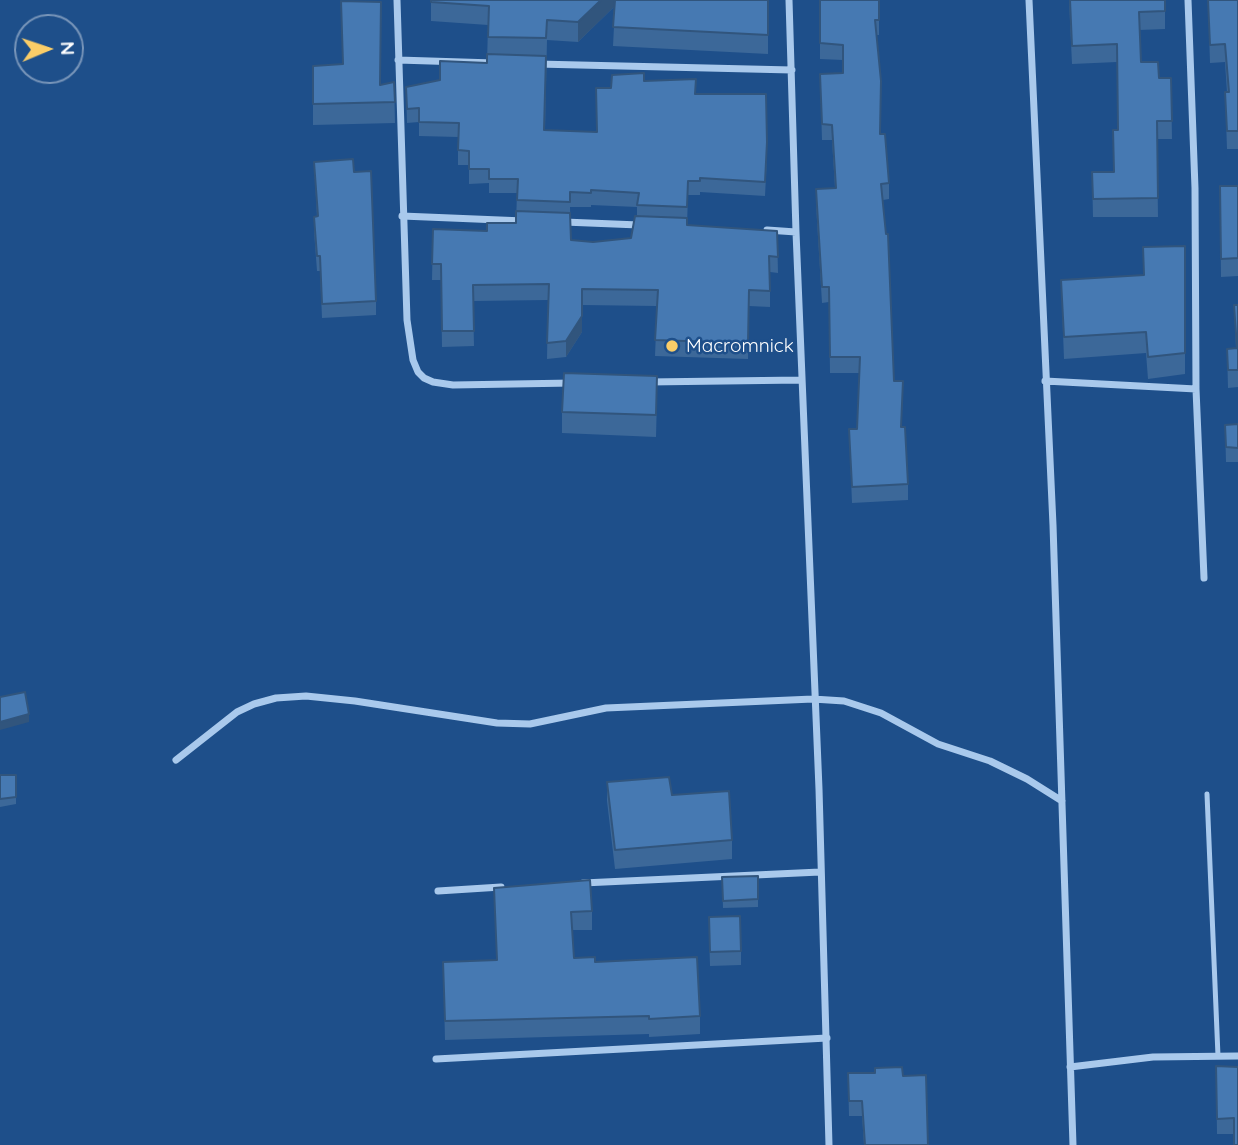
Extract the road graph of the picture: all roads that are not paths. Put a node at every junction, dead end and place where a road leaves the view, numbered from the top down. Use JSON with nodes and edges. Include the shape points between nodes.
{"nodes":[{"id":1,"x":397,"y":0,"type":"edge"},
{"id":2,"x":789,"y":0,"type":"edge"},
{"id":3,"x":1029,"y":0,"type":"edge"},
{"id":4,"x":1188,"y":0,"type":"edge"},
{"id":5,"x":398,"y":60,"type":"junction"},
{"id":6,"x":507,"y":63,"type":"edge"},
{"id":7,"x":534,"y":64,"type":"edge"},
{"id":8,"x":792,"y":71,"type":"junction"},
{"id":9,"x":402,"y":216,"type":"junction"},
{"id":10,"x":538,"y":221,"type":"edge"},
{"id":11,"x":551,"y":222,"type":"edge"},
{"id":12,"x":646,"y":226,"type":"edge"},
{"id":13,"x":755,"y":230,"type":"edge"},
{"id":14,"x":796,"y":232,"type":"junction"},
{"id":15,"x":801,"y":380,"type":"junction"},
{"id":16,"x":1045,"y":381,"type":"junction"},
{"id":17,"x":634,"y":382,"type":"edge"},
{"id":18,"x":578,"y":383,"type":"edge"},
{"id":19,"x":1196,"y":389,"type":"junction"},
{"id":20,"x":1204,"y":578,"type":"dead end"},
{"id":21,"x":813,"y":699,"type":"junction"},
{"id":22,"x":176,"y":760,"type":"dead end"},
{"id":23,"x":1207,"y":793,"type":"dead end"},
{"id":24,"x":1062,"y":802,"type":"junction"},
{"id":25,"x":820,"y":872,"type":"junction"},
{"id":26,"x":575,"y":884,"type":"edge"},
{"id":27,"x":506,"y":887,"type":"edge"},
{"id":28,"x":438,"y":891,"type":"dead end"},
{"id":29,"x":827,"y":1038,"type":"junction"},
{"id":30,"x":1218,"y":1056,"type":"junction"},
{"id":31,"x":1238,"y":1056,"type":"edge"},
{"id":32,"x":436,"y":1059,"type":"dead end"},
{"id":33,"x":1070,"y":1067,"type":"junction"},
{"id":34,"x":829,"y":1145,"type":"edge"},
{"id":35,"x":1073,"y":1145,"type":"edge"}],
"edges":[{"from":1,"to":5,"type":"street"},
{"from":2,"to":8,"type":"street"},
{"from":3,"to":16,"type":"street"},
{"from":4,"to":19,"type":"street"},
{"from":5,"to":6,"type":"street"},
{"from":5,"to":9,"type":"street"},
{"from":7,"to":8,"type":"street"},
{"from":8,"to":14,"type":"street"},
{"from":9,"to":10,"type":"street"},
{"from":9,"to":18,"type":"street","via":[[412,360],[424,378],[453,385]]},
{"from":11,"to":12,"type":"street"},
{"from":13,"to":14,"type":"street"},
{"from":14,"to":15,"type":"street"},
{"from":15,"to":17,"type":"street"},
{"from":15,"to":21,"type":"street"},
{"from":16,"to":19,"type":"street"},
{"from":16,"to":24,"type":"street"},
{"from":19,"to":20,"type":"street"},
{"from":21,"to":22,"type":"street","via":[[606,708],[530,724],[355,701],[276,698],[237,712]]},
{"from":21,"to":24,"type":"street","via":[[844,701],[881,713],[938,744],[1027,779]]},
{"from":21,"to":25,"type":"street"},
{"from":23,"to":30,"type":"lane"},
{"from":24,"to":33,"type":"street"},
{"from":25,"to":26,"type":"street"},
{"from":25,"to":29,"type":"street"},
{"from":27,"to":28,"type":"street"},
{"from":29,"to":32,"type":"street"},
{"from":29,"to":34,"type":"street"},
{"from":30,"to":31,"type":"street"},
{"from":30,"to":33,"type":"street","via":[[1153,1057]]},
{"from":33,"to":35,"type":"street"}]}
